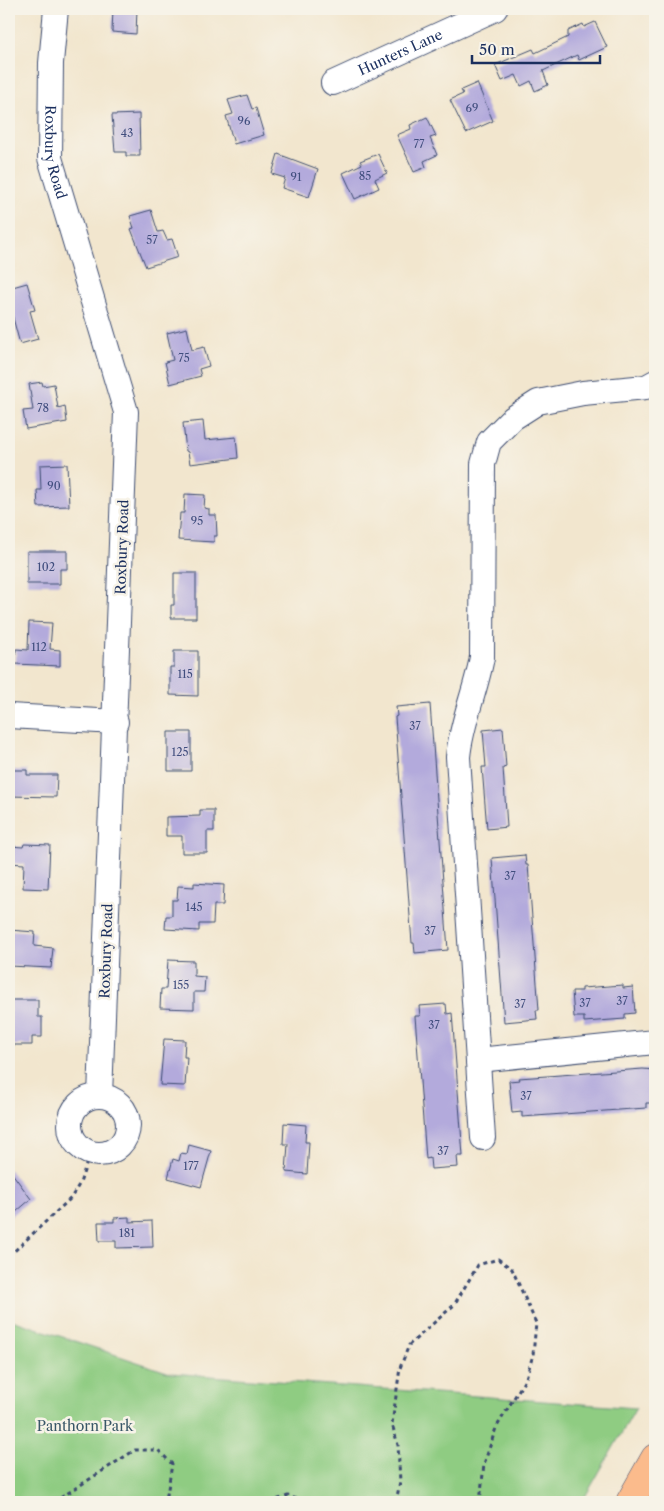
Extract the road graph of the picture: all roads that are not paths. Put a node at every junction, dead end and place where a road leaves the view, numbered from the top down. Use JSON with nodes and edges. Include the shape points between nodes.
{"nodes":[{"id":1,"x":56,"y":9,"type":"edge"},
{"id":2,"x":495,"y":9,"type":"edge"},
{"id":3,"x":333,"y":83,"type":"dead end"},
{"id":4,"x":655,"y":382,"type":"edge"},
{"id":5,"x":9,"y":716,"type":"edge"},
{"id":6,"x":116,"y":722,"type":"junction"},
{"id":7,"x":655,"y":1042,"type":"edge"},
{"id":8,"x":478,"y":1060,"type":"junction"},
{"id":9,"x":100,"y":1096,"type":"junction"},
{"id":10,"x":483,"y":1138,"type":"dead end"},
{"id":11,"x":655,"y":1458,"type":"edge"},
{"id":12,"x":630,"y":1502,"type":"edge"}],
"edges":[{"from":1,"to":6,"type":"street","name":"Roxbury Road","via":[[51,64],[50,158],[126,412]]},
{"from":2,"to":3,"type":"street","name":"Hunters Lane"},
{"from":4,"to":8,"type":"street","via":[[646,388],[583,393],[538,402],[513,418],[489,442],[483,464],[482,658],[477,686],[460,738],[458,757]]},
{"from":5,"to":6,"type":"street"},
{"from":6,"to":9,"type":"street","name":"Roxbury Road"},
{"from":7,"to":8,"type":"street"},
{"from":8,"to":10,"type":"street"},
{"from":9,"to":9,"type":"street","via":[[88,1097],[73,1110],[70,1130],[72,1139],[80,1148],[102,1154],[113,1151],[124,1141],[128,1119],[113,1099]]},
{"from":11,"to":12,"type":"highway"}]}
